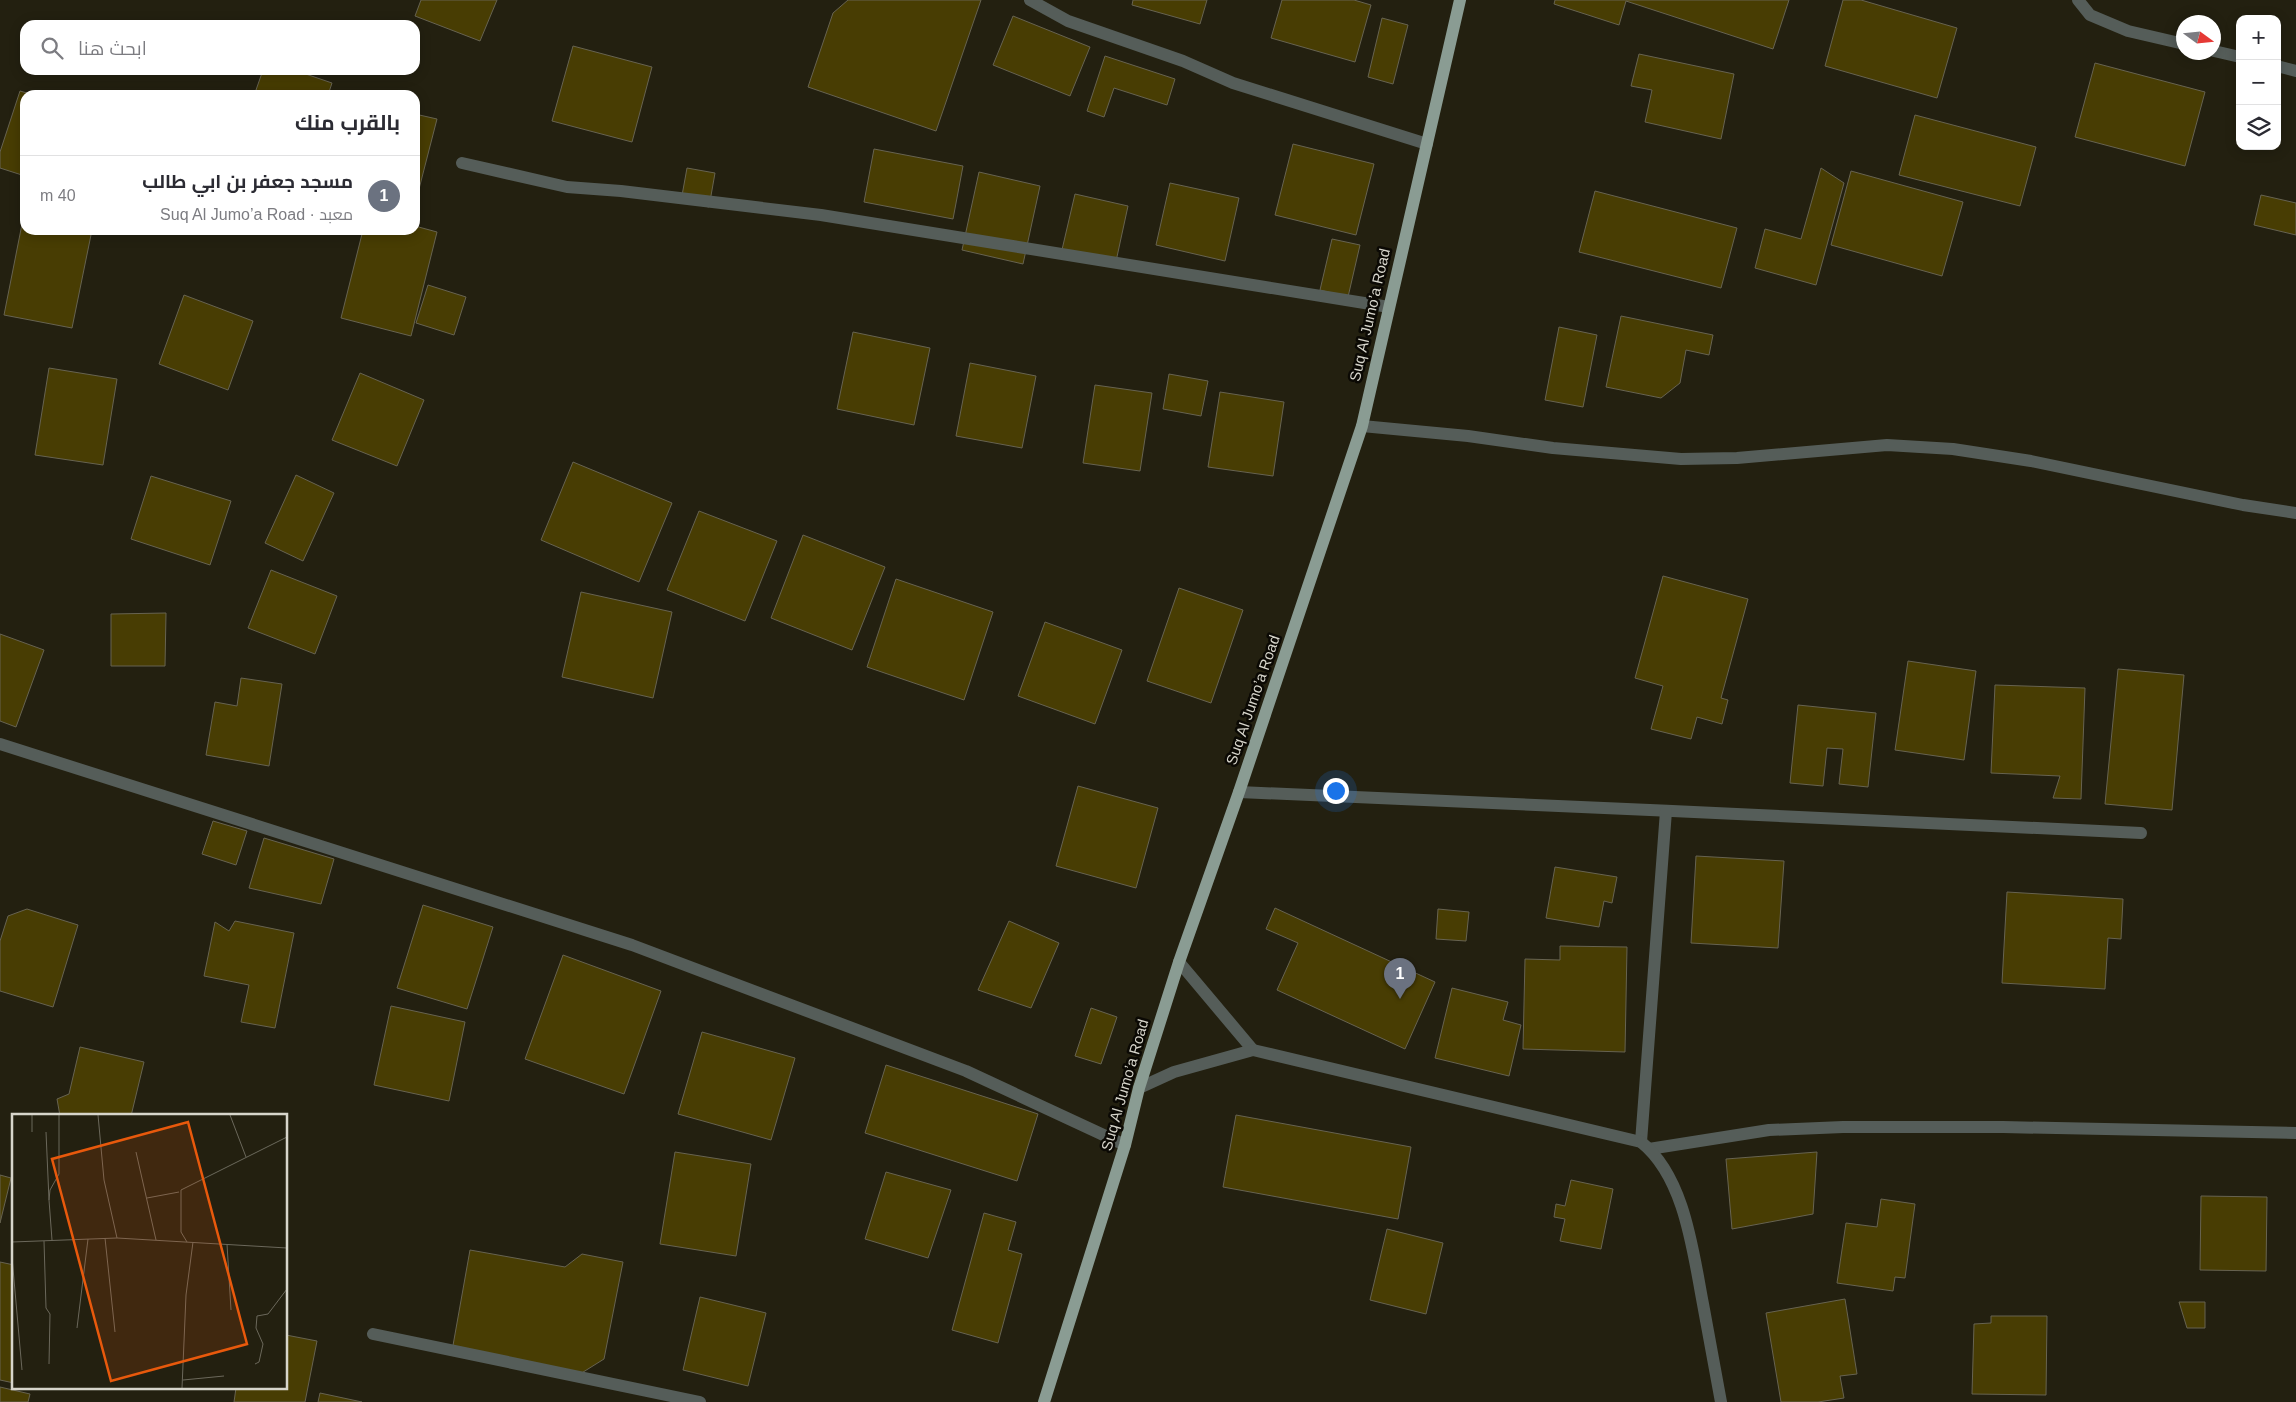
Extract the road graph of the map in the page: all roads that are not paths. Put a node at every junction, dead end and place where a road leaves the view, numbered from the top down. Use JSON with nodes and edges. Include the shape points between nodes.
{"nodes":[{"id":1,"x":1030,"y":0,"type":"edge"},
{"id":2,"x":1460,"y":0,"type":"edge"},
{"id":3,"x":2078,"y":0,"type":"edge"},
{"id":4,"x":2176,"y":42,"type":"edge"},
{"id":5,"x":2221,"y":53,"type":"edge"},
{"id":6,"x":2236,"y":56,"type":"edge"},
{"id":7,"x":2281,"y":67,"type":"edge"},
{"id":8,"x":2296,"y":71,"type":"edge"},
{"id":9,"x":1427,"y":144,"type":"junction"},
{"id":10,"x":462,"y":163,"type":"dead end"},
{"id":11,"x":1389,"y":307,"type":"junction"},
{"id":12,"x":1362,"y":426,"type":"junction"},
{"id":13,"x":2296,"y":513,"type":"edge"},
{"id":14,"x":0,"y":744,"type":"edge"},
{"id":15,"x":1239,"y":792,"type":"junction"},
{"id":16,"x":1666,"y":812,"type":"junction"},
{"id":17,"x":2141,"y":833,"type":"dead end"},
{"id":18,"x":1178,"y":962,"type":"junction"},
{"id":19,"x":1253,"y":1050,"type":"junction"},
{"id":20,"x":1139,"y":1088,"type":"junction"},
{"id":21,"x":2296,"y":1133,"type":"edge"},
{"id":22,"x":1125,"y":1145,"type":"junction"},
{"id":23,"x":1645,"y":1146,"type":"junction"},
{"id":24,"x":373,"y":1334,"type":"dead end"},
{"id":25,"x":700,"y":1402,"type":"edge"},
{"id":26,"x":1044,"y":1402,"type":"edge"},
{"id":27,"x":1721,"y":1402,"type":"edge"}],
"edges":[{"from":1,"to":9,"type":"street","via":[[1068,20],[1183,61],[1233,83]]},
{"from":2,"to":9,"type":"main road","name":"Suq Al Jumo’a Road"},
{"from":3,"to":4,"type":"street","via":[[2090,15],[2121,28]]},
{"from":5,"to":6,"type":"street"},
{"from":7,"to":8,"type":"street"},
{"from":9,"to":11,"type":"main road","name":"Suq Al Jumo’a Road"},
{"from":10,"to":11,"type":"street","via":[[567,187],[821,215]]},
{"from":11,"to":12,"type":"main road","name":"Suq Al Jumo’a Road"},
{"from":12,"to":13,"type":"street","via":[[1681,459],[1737,458],[1887,445],[1952,449],[2031,461]]},
{"from":12,"to":15,"type":"main road","name":"Suq Al Jumo’a Road"},
{"from":14,"to":22,"type":"street","via":[[632,944],[966,1071]]},
{"from":15,"to":16,"type":"street"},
{"from":15,"to":18,"type":"main road","name":"Suq Al Jumo’a Road"},
{"from":16,"to":17,"type":"street"},
{"from":16,"to":23,"type":"street"},
{"from":18,"to":19,"type":"street"},
{"from":18,"to":20,"type":"main road","name":"Suq Al Jumo’a Road"},
{"from":19,"to":20,"type":"street","via":[[1174,1072]]},
{"from":19,"to":23,"type":"street"},
{"from":20,"to":22,"type":"main road","name":"Suq Al Jumo’a Road"},
{"from":21,"to":23,"type":"street","via":[[1843,1127],[1769,1130]]},
{"from":22,"to":26,"type":"main road","name":"Suq Al Jumo’a Road"},
{"from":23,"to":27,"type":"street","via":[[1662,1166],[1688,1224]]},
{"from":24,"to":25,"type":"street"}]}
